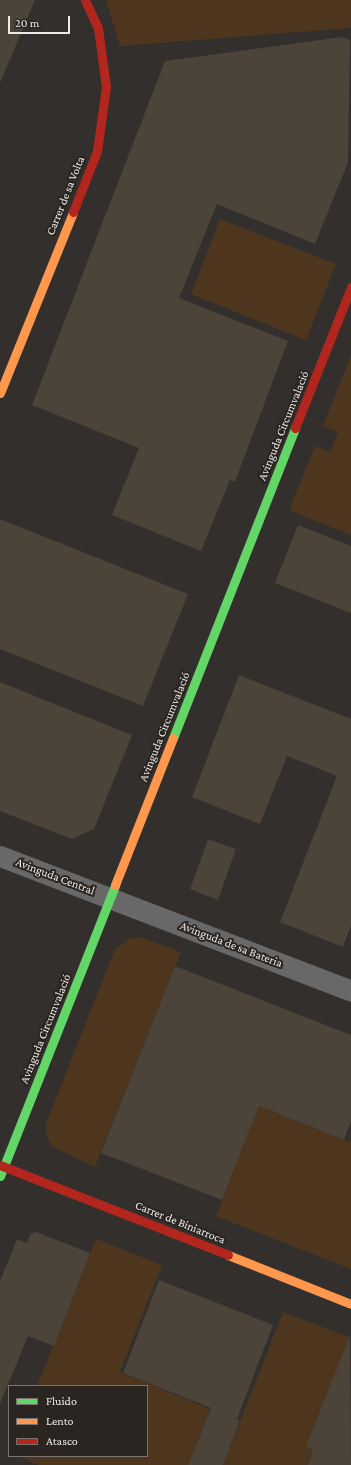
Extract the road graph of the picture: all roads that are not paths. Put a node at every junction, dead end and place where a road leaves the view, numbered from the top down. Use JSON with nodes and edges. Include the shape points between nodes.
{"nodes":[{"id":1,"x":86,"y":0,"type":"edge"},
{"id":2,"x":351,"y":287,"type":"edge"},
{"id":3,"x":0,"y":394,"type":"edge"},
{"id":4,"x":0,"y":856,"type":"edge"},
{"id":5,"x":110,"y":899,"type":"junction"},
{"id":6,"x":351,"y":991,"type":"edge"},
{"id":7,"x":2,"y":1166,"type":"edge"},
{"id":8,"x":0,"y":1176,"type":"edge"},
{"id":9,"x":351,"y":1304,"type":"edge"}],
"edges":[{"from":1,"to":3,"type":"street","name":"Carrer de sa Volta","via":[[98,28],[106,87],[97,151]]},
{"from":2,"to":5,"type":"street","name":"Avinguda Circumvalació"},
{"from":4,"to":5,"type":"street","name":"Avinguda Central"},
{"from":5,"to":6,"type":"street","name":"Avinguda de sa Bateria"},
{"from":5,"to":7,"type":"street","name":"Avinguda Circumvalació"},
{"from":7,"to":8,"type":"street","name":"Avinguda Circumvalació"},
{"from":7,"to":9,"type":"street","name":"Carrer de Biniarroca"}]}
